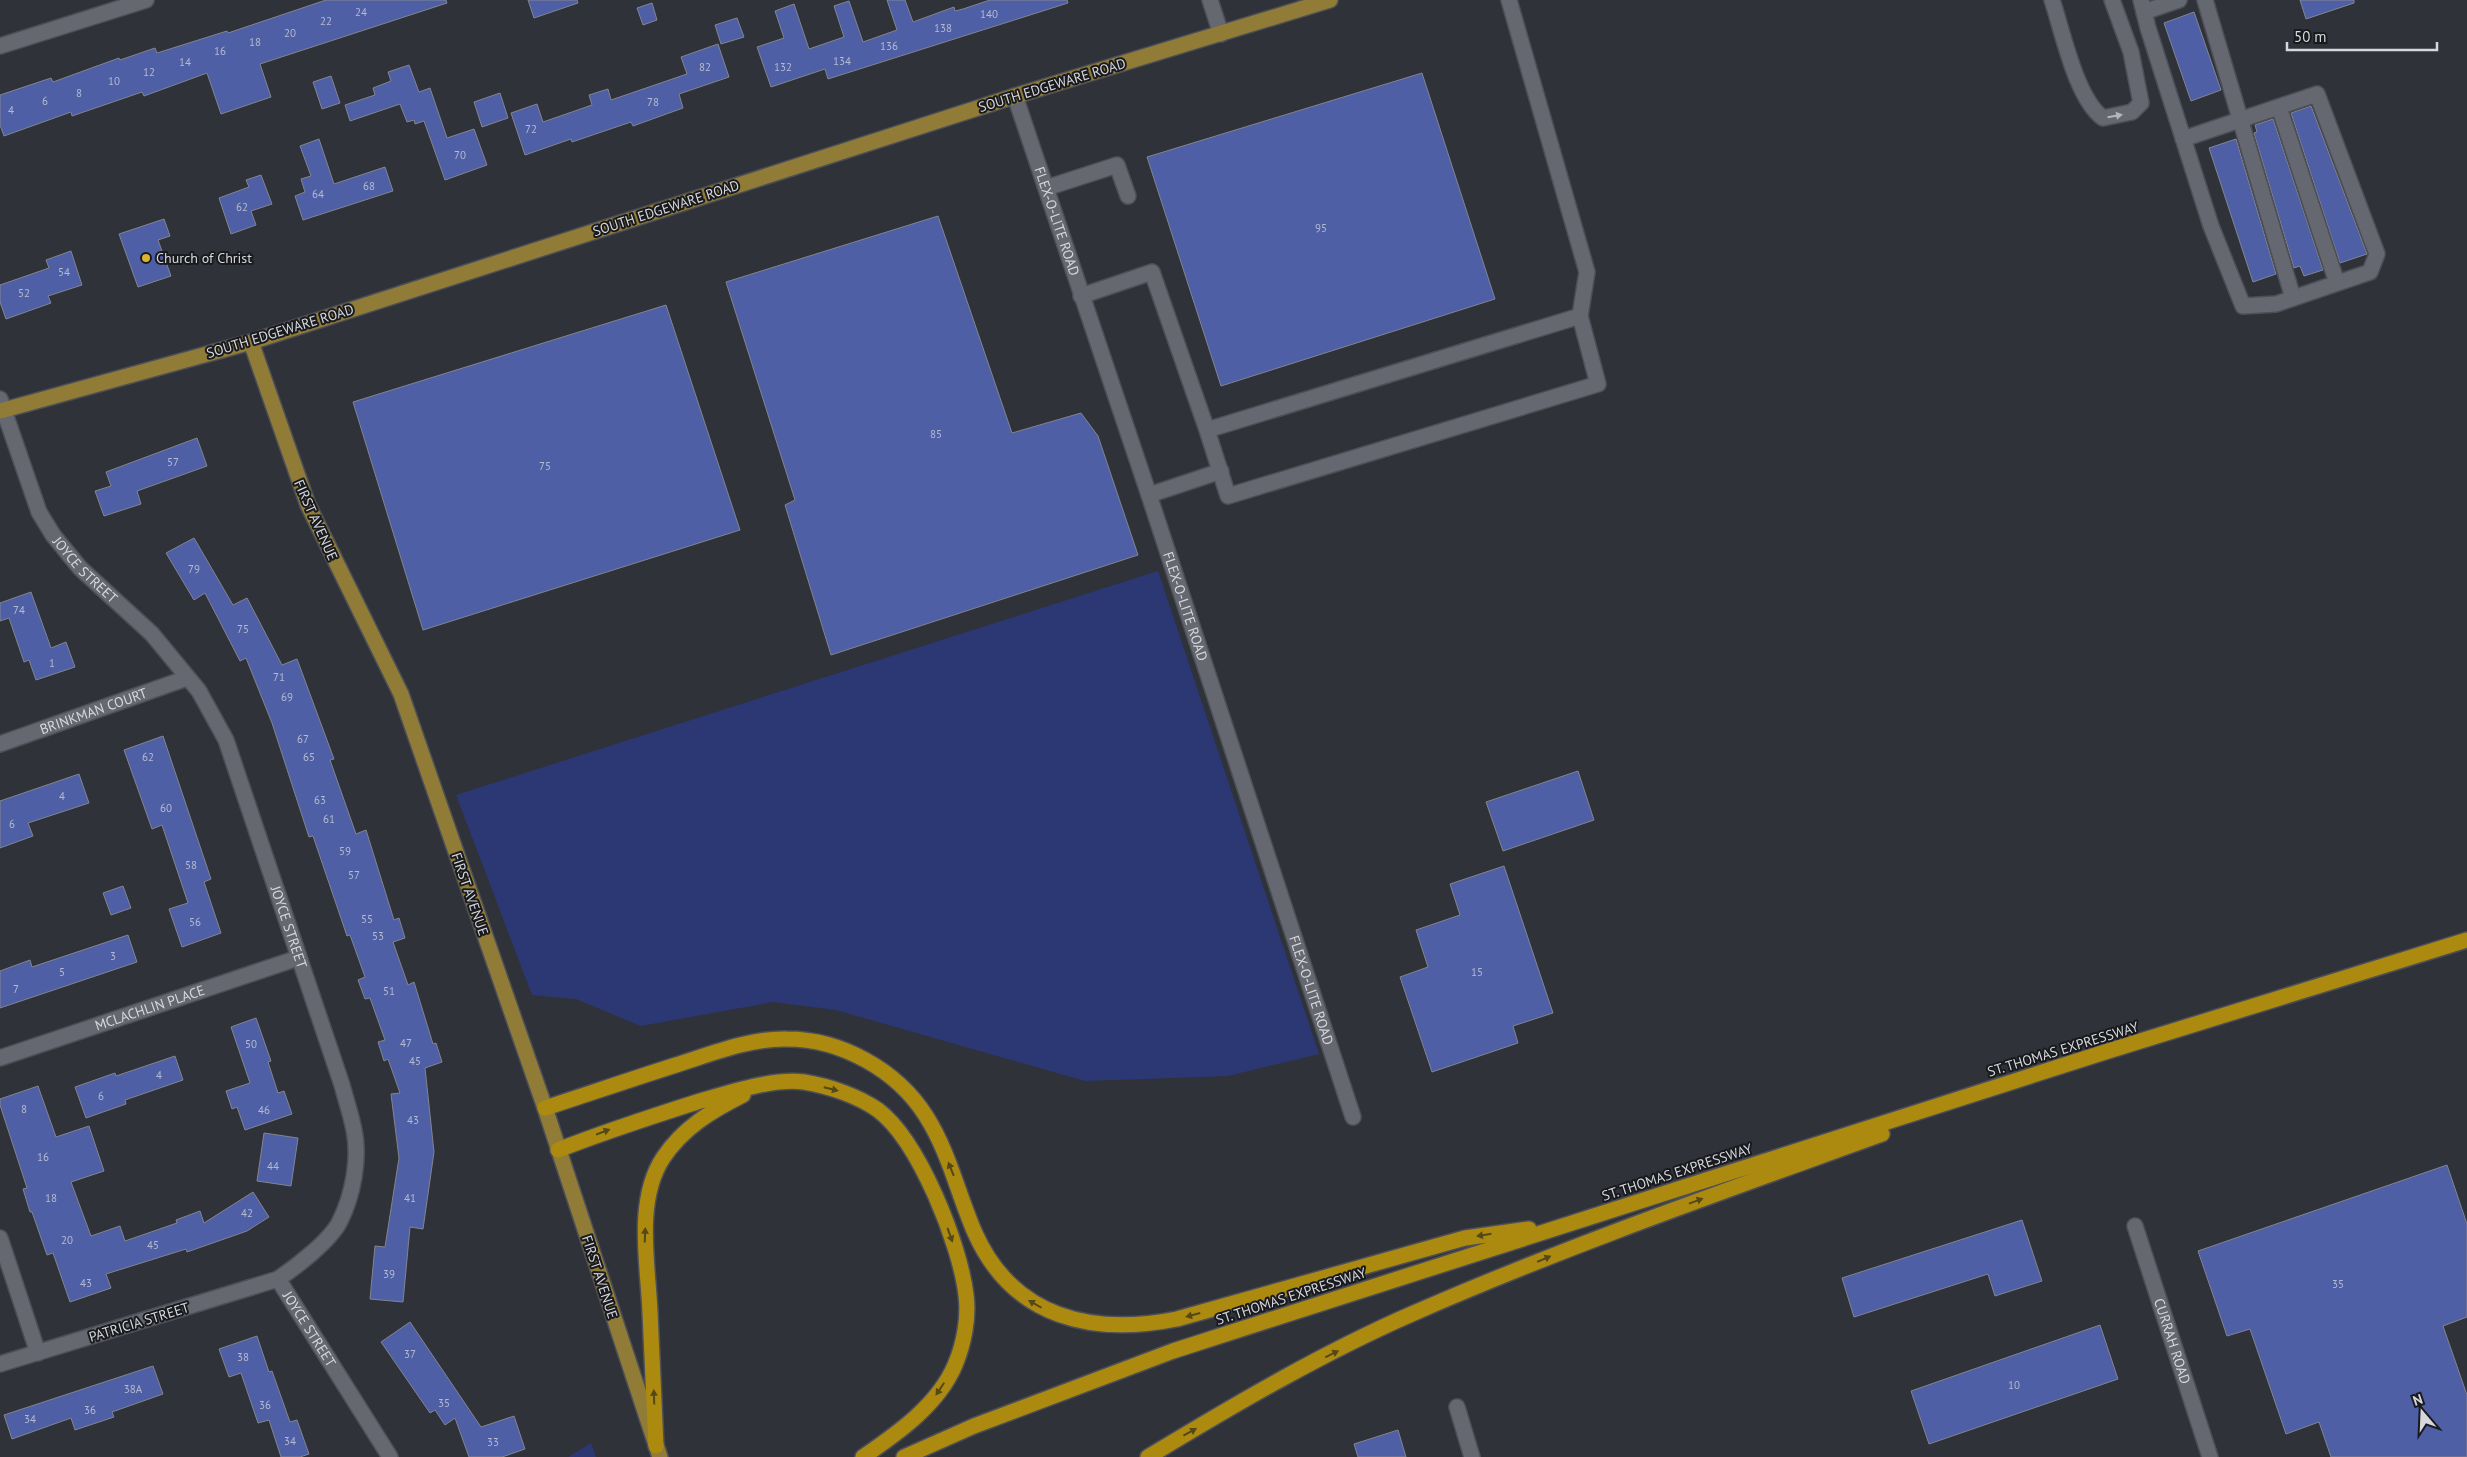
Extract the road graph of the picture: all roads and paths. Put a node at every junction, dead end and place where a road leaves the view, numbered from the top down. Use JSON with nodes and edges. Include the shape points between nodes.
{"nodes":[{"id":1,"x":146,"y":0,"type":"edge"},
{"id":2,"x":1210,"y":0,"type":"edge"},
{"id":3,"x":1330,"y":0,"type":"edge"},
{"id":4,"x":1509,"y":0,"type":"edge"},
{"id":5,"x":2052,"y":0,"type":"edge"},
{"id":6,"x":2112,"y":0,"type":"edge"},
{"id":7,"x":2179,"y":0,"type":"edge"},
{"id":8,"x":2205,"y":0,"type":"edge"},
{"id":9,"x":2142,"y":6,"type":"edge"},
{"id":10,"x":1221,"y":34,"type":"junction"},
{"id":11,"x":0,"y":46,"type":"edge"},
{"id":12,"x":1015,"y":96,"type":"junction"},
{"id":13,"x":2279,"y":107,"type":"junction"},
{"id":14,"x":2240,"y":120,"type":"junction"},
{"id":15,"x":2183,"y":139,"type":"junction"},
{"id":16,"x":1046,"y":188,"type":"junction"},
{"id":17,"x":1128,"y":196,"type":"dead end"},
{"id":18,"x":2337,"y":283,"type":"junction"},
{"id":19,"x":1081,"y":296,"type":"junction"},
{"id":20,"x":2293,"y":298,"type":"junction"},
{"id":21,"x":1580,"y":316,"type":"junction"},
{"id":22,"x":251,"y":342,"type":"junction"},
{"id":23,"x":1,"y":407,"type":"edge"},
{"id":24,"x":1207,"y":430,"type":"junction"},
{"id":25,"x":1221,"y":471,"type":"junction"},
{"id":26,"x":1149,"y":495,"type":"junction"},
{"id":27,"x":187,"y":678,"type":"junction"},
{"id":28,"x":0,"y":744,"type":"edge"},
{"id":29,"x":2467,"y":940,"type":"edge"},
{"id":30,"x":298,"y":958,"type":"junction"},
{"id":31,"x":2105,"y":1052,"type":"junction"},
{"id":32,"x":0,"y":1058,"type":"edge"},
{"id":33,"x":784,"y":1083,"type":"junction"},
{"id":34,"x":545,"y":1108,"type":"junction"},
{"id":35,"x":1353,"y":1117,"type":"dead end"},
{"id":36,"x":558,"y":1150,"type":"junction"},
{"id":37,"x":1567,"y":1224,"type":"junction"},
{"id":38,"x":2135,"y":1226,"type":"dead end"},
{"id":39,"x":0,"y":1238,"type":"edge"},
{"id":40,"x":278,"y":1279,"type":"junction"},
{"id":41,"x":38,"y":1353,"type":"junction"},
{"id":42,"x":0,"y":1364,"type":"edge"},
{"id":43,"x":1457,"y":1406,"type":"dead end"},
{"id":44,"x":658,"y":1451,"type":"edge"},
{"id":45,"x":390,"y":1457,"type":"edge"},
{"id":46,"x":863,"y":1457,"type":"edge"},
{"id":47,"x":904,"y":1457,"type":"edge"},
{"id":48,"x":1148,"y":1457,"type":"edge"},
{"id":49,"x":1472,"y":1457,"type":"edge"},
{"id":50,"x":2210,"y":1457,"type":"edge"}],
"edges":[{"from":1,"to":11,"type":"street"},
{"from":2,"to":10,"type":"street"},
{"from":3,"to":10,"type":"main road","name":"SOUTH EDGEWARE ROAD"},
{"from":4,"to":21,"type":"street","via":[[1587,272]]},
{"from":5,"to":6,"type":"street","one_way":true,"via":[[2081,90],[2094,111],[2103,118],[2132,112],[2141,103],[2131,52]]},
{"from":7,"to":9,"type":"street"},
{"from":8,"to":14,"type":"street"},
{"from":9,"to":15,"type":"street"},
{"from":10,"to":12,"type":"main road","name":"SOUTH EDGEWARE ROAD"},
{"from":12,"to":16,"type":"street","name":"FLEX-O-LITE ROAD"},
{"from":12,"to":22,"type":"main road","name":"SOUTH EDGEWARE ROAD"},
{"from":13,"to":14,"type":"street"},
{"from":13,"to":18,"type":"street"},
{"from":13,"to":18,"type":"street","via":[[2317,94],[2377,254],[2370,272]]},
{"from":14,"to":15,"type":"street"},
{"from":14,"to":20,"type":"street"},
{"from":15,"to":20,"type":"street","via":[[2211,226],[2242,306],[2276,304]]},
{"from":16,"to":17,"type":"street","via":[[1117,165]]},
{"from":16,"to":19,"type":"street","name":"FLEX-O-LITE ROAD"},
{"from":18,"to":20,"type":"street"},
{"from":19,"to":24,"type":"street","via":[[1152,272]]},
{"from":19,"to":26,"type":"street","name":"FLEX-O-LITE ROAD"},
{"from":21,"to":24,"type":"street"},
{"from":21,"to":25,"type":"street","via":[[1598,384],[1228,496]]},
{"from":22,"to":23,"type":"main road","name":"SOUTH EDGEWARE ROAD"},
{"from":22,"to":34,"type":"main road","name":"FIRST AVENUE","via":[[308,506],[401,694]]},
{"from":23,"to":27,"type":"street","name":"JOYCE STREET","via":[[39,512],[53,535],[80,568],[152,634]]},
{"from":24,"to":25,"type":"street"},
{"from":25,"to":26,"type":"street"},
{"from":26,"to":35,"type":"street","name":"FLEX-O-LITE ROAD"},
{"from":27,"to":28,"type":"street","name":"BRINKMAN COURT"},
{"from":27,"to":30,"type":"street","name":"JOYCE STREET","via":[[209,707],[226,740]]},
{"from":29,"to":31,"type":"highway","name":"ST. THOMAS EXPRESSWAY"},
{"from":30,"to":32,"type":"street","name":"MCLACHLIN PLACE"},
{"from":30,"to":40,"type":"street","name":"JOYCE STREET","via":[[342,1085],[356,1151],[349,1196],[339,1222],[314,1250]]},
{"from":31,"to":37,"type":"highway","name":"ST. THOMAS EXPRESSWAY"},
{"from":48,"to":31,"type":"highway","one_way":true,"via":[[1318,1360],[1413,1314],[1588,1241]]},
{"from":36,"to":33,"type":"highway","one_way":true,"via":[[625,1124],[731,1091]]},
{"from":44,"to":33,"type":"highway","one_way":true,"via":[[645,1244],[650,1192],[662,1160],[678,1139],[702,1118],[748,1093]]},
{"from":33,"to":46,"type":"highway","one_way":true,"via":[[803,1082],[842,1092],[878,1110],[897,1129],[918,1158],[934,1194],[957,1255],[966,1295],[963,1339],[955,1365],[938,1394],[910,1422]]},
{"from":34,"to":36,"type":"main road","name":"FIRST AVENUE"},
{"from":37,"to":34,"type":"highway","one_way":true,"via":[[1464,1238],[1177,1320],[1152,1324],[1098,1324],[1039,1307],[1020,1295],[998,1273],[975,1234],[945,1153],[926,1115],[898,1083],[874,1064],[849,1052],[823,1042],[786,1038],[753,1043],[721,1050]]},
{"from":36,"to":44,"type":"main road","name":"FIRST AVENUE"},
{"from":37,"to":47,"type":"highway","name":"ST. THOMAS EXPRESSWAY","via":[[1173,1351],[974,1426]]},
{"from":38,"to":50,"type":"street","name":"CURRAH ROAD"},
{"from":39,"to":41,"type":"street"},
{"from":40,"to":41,"type":"street","name":"PATRICIA STREET"},
{"from":40,"to":45,"type":"street","name":"JOYCE STREET"},
{"from":41,"to":42,"type":"street","name":"PATRICIA STREET"},
{"from":43,"to":49,"type":"street"}]}
